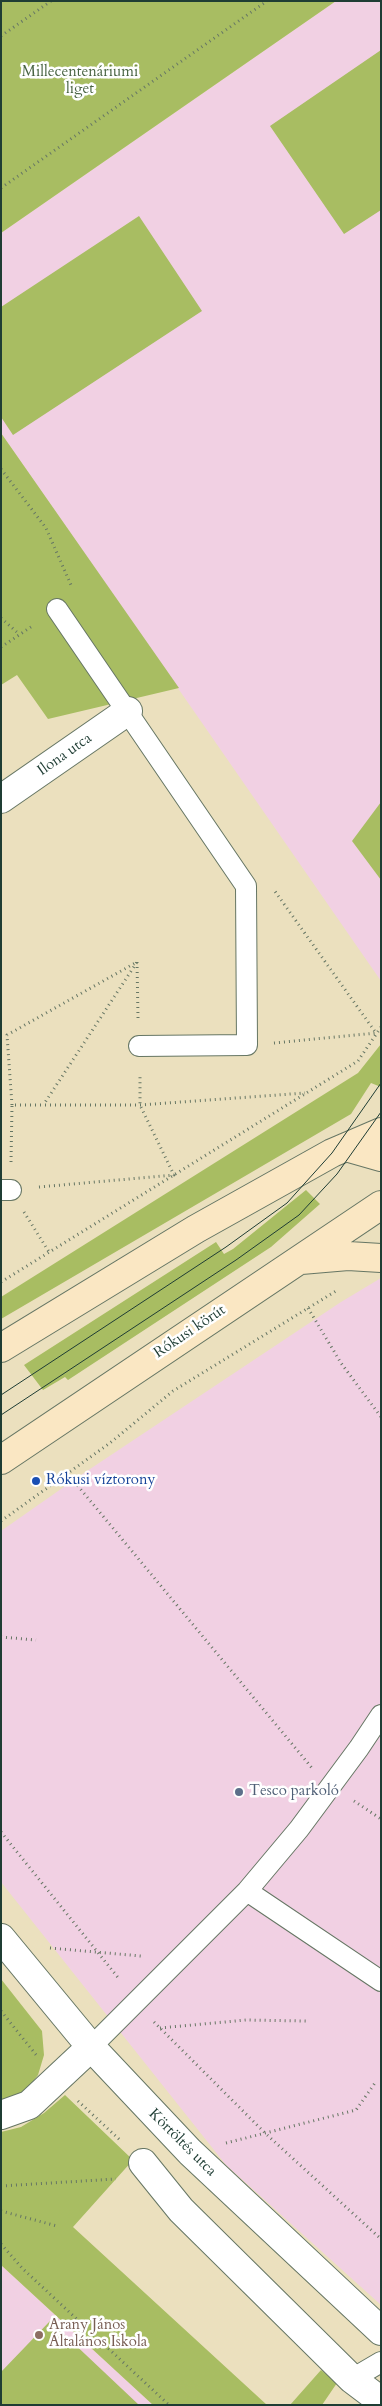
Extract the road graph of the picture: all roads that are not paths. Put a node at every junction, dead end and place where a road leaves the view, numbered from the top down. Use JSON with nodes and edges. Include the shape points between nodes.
{"nodes":[{"id":1,"x":57,"y":609,"type":"road end"},
{"id":2,"x":128,"y":710,"type":"junction"},
{"id":3,"x":1,"y":799,"type":"edge"},
{"id":4,"x":139,"y":1046,"type":"road end"},
{"id":5,"x":381,"y":1132,"type":"edge"},
{"id":6,"x":346,"y":1147,"type":"junction"},
{"id":7,"x":381,"y":1157,"type":"edge"},
{"id":8,"x":381,"y":1205,"type":"edge"},
{"id":9,"x":381,"y":1258,"type":"edge"},
{"id":10,"x":297,"y":1261,"type":"junction"},
{"id":11,"x":1,"y":1348,"type":"edge"},
{"id":12,"x":1,"y":1460,"type":"edge"},
{"id":13,"x":381,"y":1715,"type":"edge"},
{"id":14,"x":247,"y":1892,"type":"junction"},
{"id":15,"x":5,"y":1942,"type":"edge"},
{"id":16,"x":381,"y":1980,"type":"edge"},
{"id":17,"x":90,"y":2047,"type":"junction"},
{"id":18,"x":1,"y":2115,"type":"edge"},
{"id":19,"x":147,"y":2168,"type":"road end"},
{"id":20,"x":381,"y":2331,"type":"edge"},
{"id":21,"x":381,"y":2362,"type":"edge"},
{"id":22,"x":352,"y":2379,"type":"junction"},
{"id":23,"x":381,"y":2401,"type":"edge"}],
"edges":[{"from":1,"to":2,"type":"lane"},
{"from":2,"to":3,"type":"street","name":"Ilona utca"},
{"from":2,"to":4,"type":"lane","via":[[246,886],[247,1045]]},
{"from":5,"to":6,"type":"main road"},
{"from":6,"to":7,"type":"main road"},
{"from":6,"to":11,"type":"main road","via":[[196,1228]]},
{"from":8,"to":10,"type":"main road","name":"Rókusi körút"},
{"from":9,"to":10,"type":"main road","via":[[348,1256]]},
{"from":10,"to":12,"type":"main road","name":"Rókusi körút"},
{"from":13,"to":14,"type":"lane","via":[[299,1829]]},
{"from":14,"to":16,"type":"lane"},
{"from":14,"to":17,"type":"lane"},
{"from":15,"to":17,"type":"street","name":"Körtöltés utca"},
{"from":17,"to":18,"type":"street","via":[[29,2105]]},
{"from":17,"to":20,"type":"street","name":"Körtöltés utca","via":[[190,2152]]},
{"from":19,"to":22,"type":"street","via":[[181,2210]]},
{"from":21,"to":22,"type":"lane"},
{"from":22,"to":23,"type":"street"}]}
